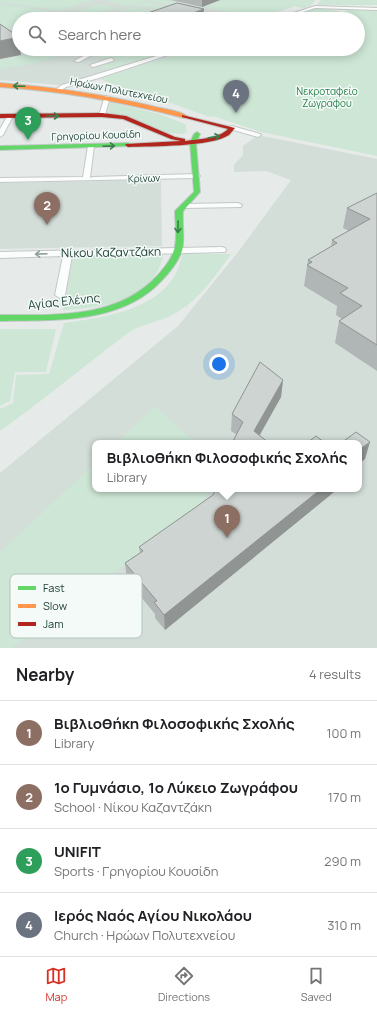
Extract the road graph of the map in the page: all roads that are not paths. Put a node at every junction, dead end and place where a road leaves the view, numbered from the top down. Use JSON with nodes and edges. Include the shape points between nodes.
{"nodes":[{"id":1,"x":377,"y":9,"type":"edge"},
{"id":2,"x":299,"y":12,"type":"edge"},
{"id":3,"x":87,"y":56,"type":"edge"},
{"id":4,"x":162,"y":56,"type":"edge"},
{"id":5,"x":112,"y":60,"type":"dead end"},
{"id":6,"x":77,"y":61,"type":"dead end"},
{"id":7,"x":93,"y":65,"type":"dead end"},
{"id":8,"x":0,"y":85,"type":"edge"},
{"id":9,"x":58,"y":90,"type":"junction"},
{"id":10,"x":107,"y":97,"type":"junction"},
{"id":11,"x":102,"y":115,"type":"junction"},
{"id":12,"x":0,"y":116,"type":"edge"},
{"id":13,"x":10,"y":116,"type":"junction"},
{"id":14,"x":197,"y":119,"type":"junction"},
{"id":15,"x":232,"y":128,"type":"junction"},
{"id":16,"x":0,"y":135,"type":"edge"},
{"id":17,"x":258,"y":135,"type":"dead end"},
{"id":18,"x":194,"y":143,"type":"junction"},
{"id":19,"x":91,"y":146,"type":"junction"},
{"id":20,"x":0,"y":148,"type":"edge"},
{"id":21,"x":196,"y":176,"type":"junction"},
{"id":22,"x":90,"y":179,"type":"junction"},
{"id":23,"x":0,"y":180,"type":"edge"},
{"id":24,"x":238,"y":205,"type":"dead end"},
{"id":25,"x":184,"y":206,"type":"junction"},
{"id":26,"x":222,"y":250,"type":"dead end"},
{"id":27,"x":178,"y":251,"type":"junction"},
{"id":28,"x":68,"y":253,"type":"junction"},
{"id":29,"x":0,"y":255,"type":"edge"},
{"id":30,"x":60,"y":295,"type":"dead end"},
{"id":31,"x":0,"y":318,"type":"edge"}],
"edges":[{"from":1,"to":2,"type":"street","via":[[314,7]]},
{"from":3,"to":6,"type":"street"},
{"from":4,"to":9,"type":"street"},
{"from":5,"to":7,"type":"street"},
{"from":9,"to":8,"type":"street","name":"Ηρώων Πολυτεχνείου","one_way":true},
{"from":9,"to":10,"type":"street","name":"Ηρώων Πολυτεχνείου"},
{"from":10,"to":11,"type":"street"},
{"from":10,"to":14,"type":"street","name":"Ηρώων Πολυτεχνείου","via":[[157,107]]},
{"from":13,"to":11,"type":"street","one_way":true},
{"from":11,"to":18,"type":"street","via":[[124,117],[173,138]]},
{"from":12,"to":13,"type":"street"},
{"from":13,"to":16,"type":"street"},
{"from":14,"to":15,"type":"street","name":"Ηρώων Πολυτεχνείου"},
{"from":14,"to":18,"type":"street","via":[[200,126]]},
{"from":15,"to":17,"type":"street"},
{"from":18,"to":15,"type":"street","name":"Γρηγορίου Κουσίδη","one_way":true,"via":[[225,135]]},
{"from":19,"to":18,"type":"street","name":"Γρηγορίου Κουσίδη","one_way":true},
{"from":18,"to":21,"type":"street"},
{"from":19,"to":20,"type":"street","name":"Γρηγορίου Κουσίδη"},
{"from":19,"to":22,"type":"street"},
{"from":21,"to":22,"type":"street","name":"Κρίνων"},
{"from":21,"to":25,"type":"street","via":[[197,192]]},
{"from":22,"to":23,"type":"street","name":"Κρίνων"},
{"from":24,"to":25,"type":"street"},
{"from":25,"to":27,"type":"street","one_way":true,"via":[[179,211]]},
{"from":26,"to":27,"type":"street","name":"Νίκου Καζαντζάκη"},
{"from":27,"to":28,"type":"street","name":"Νίκου Καζαντζάκη"},
{"from":27,"to":31,"type":"street","name":"Αγίας Ελένης","via":[[167,273],[156,285],[141,297],[118,306],[76,314]]},
{"from":28,"to":29,"type":"street","name":"Νίκου Καζαντζάκη","one_way":true},
{"from":28,"to":30,"type":"street"}]}
